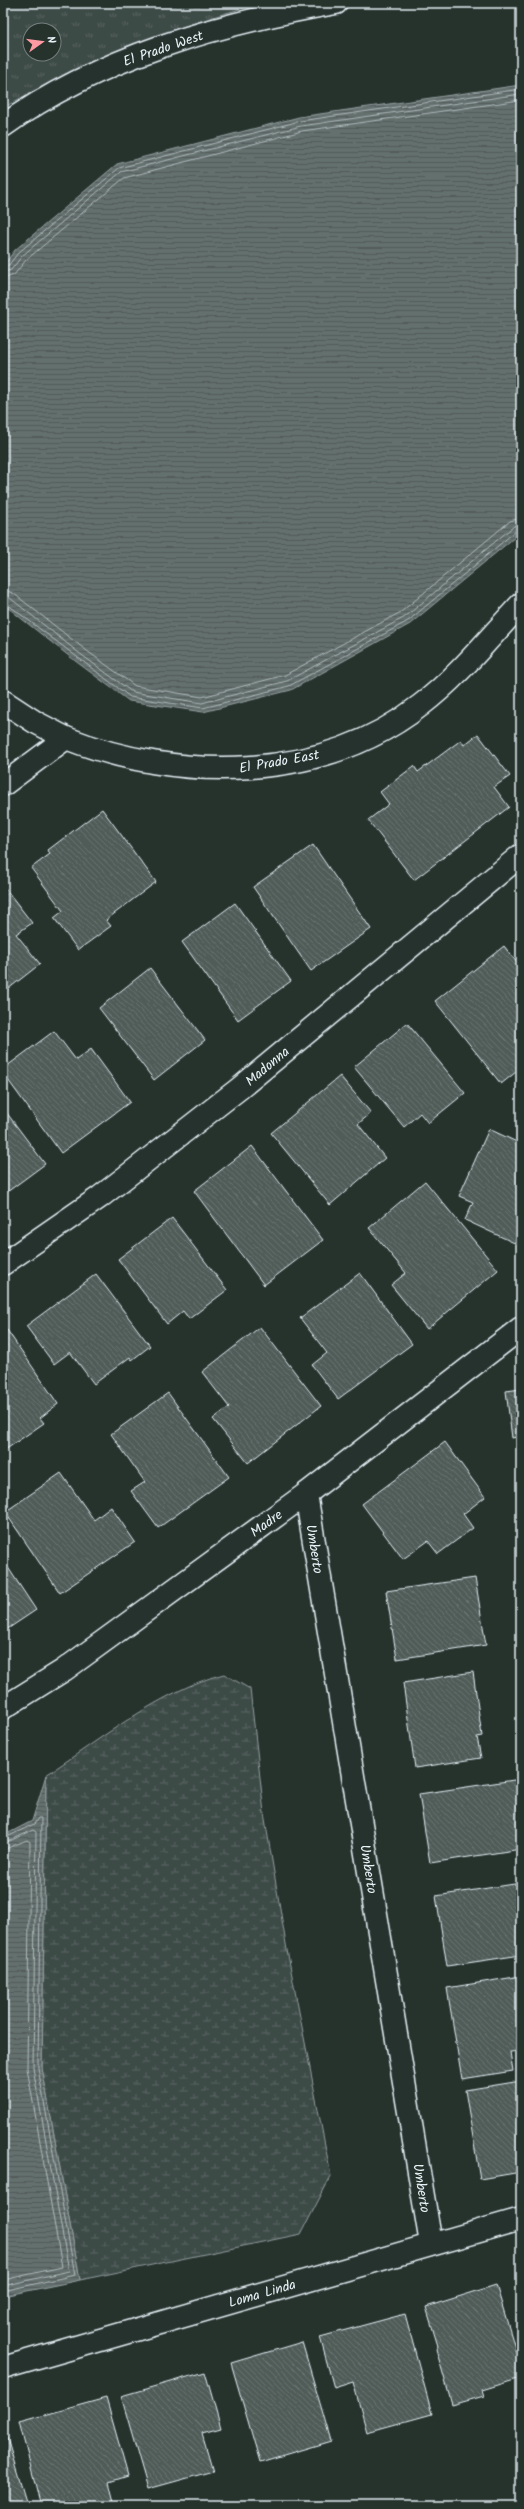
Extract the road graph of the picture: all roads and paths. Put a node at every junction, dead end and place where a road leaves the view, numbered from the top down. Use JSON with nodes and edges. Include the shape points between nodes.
{"nodes":[{"id":1,"x":336,"y":3,"type":"edge"},
{"id":2,"x":3,"y":126,"type":"edge"},
{"id":3,"x":521,"y":604,"type":"edge"},
{"id":4,"x":3,"y":701,"type":"edge"},
{"id":5,"x":66,"y":738,"type":"junction"},
{"id":6,"x":3,"y":785,"type":"edge"},
{"id":7,"x":521,"y":855,"type":"edge"},
{"id":8,"x":3,"y":1264,"type":"edge"},
{"id":9,"x":521,"y":1328,"type":"edge"},
{"id":10,"x":306,"y":1494,"type":"junction"},
{"id":11,"x":3,"y":1708,"type":"edge"},
{"id":12,"x":521,"y":2219,"type":"edge"},
{"id":13,"x":432,"y":2244,"type":"junction"},
{"id":14,"x":3,"y":2368,"type":"edge"}],
"edges":[{"from":1,"to":2,"type":"street","name":"El Prado West","via":[[245,21],[91,74],[35,103]]},
{"from":3,"to":5,"type":"street","name":"El Prado East","via":[[421,705],[399,721],[363,739],[324,753],[247,768],[204,769],[138,761]]},
{"from":4,"to":5,"type":"street"},
{"from":5,"to":6,"type":"street"},
{"from":7,"to":8,"type":"street","name":"Madonna","via":[[240,1088],[100,1197]]},
{"from":9,"to":10,"type":"street","name":"Madre"},
{"from":10,"to":11,"type":"street","name":"Madre","via":[[64,1670]]},
{"from":10,"to":13,"type":"street","name":"Umberto"},
{"from":12,"to":13,"type":"street","name":"Loma Linda"},
{"from":13,"to":14,"type":"street","name":"Loma Linda"}]}
